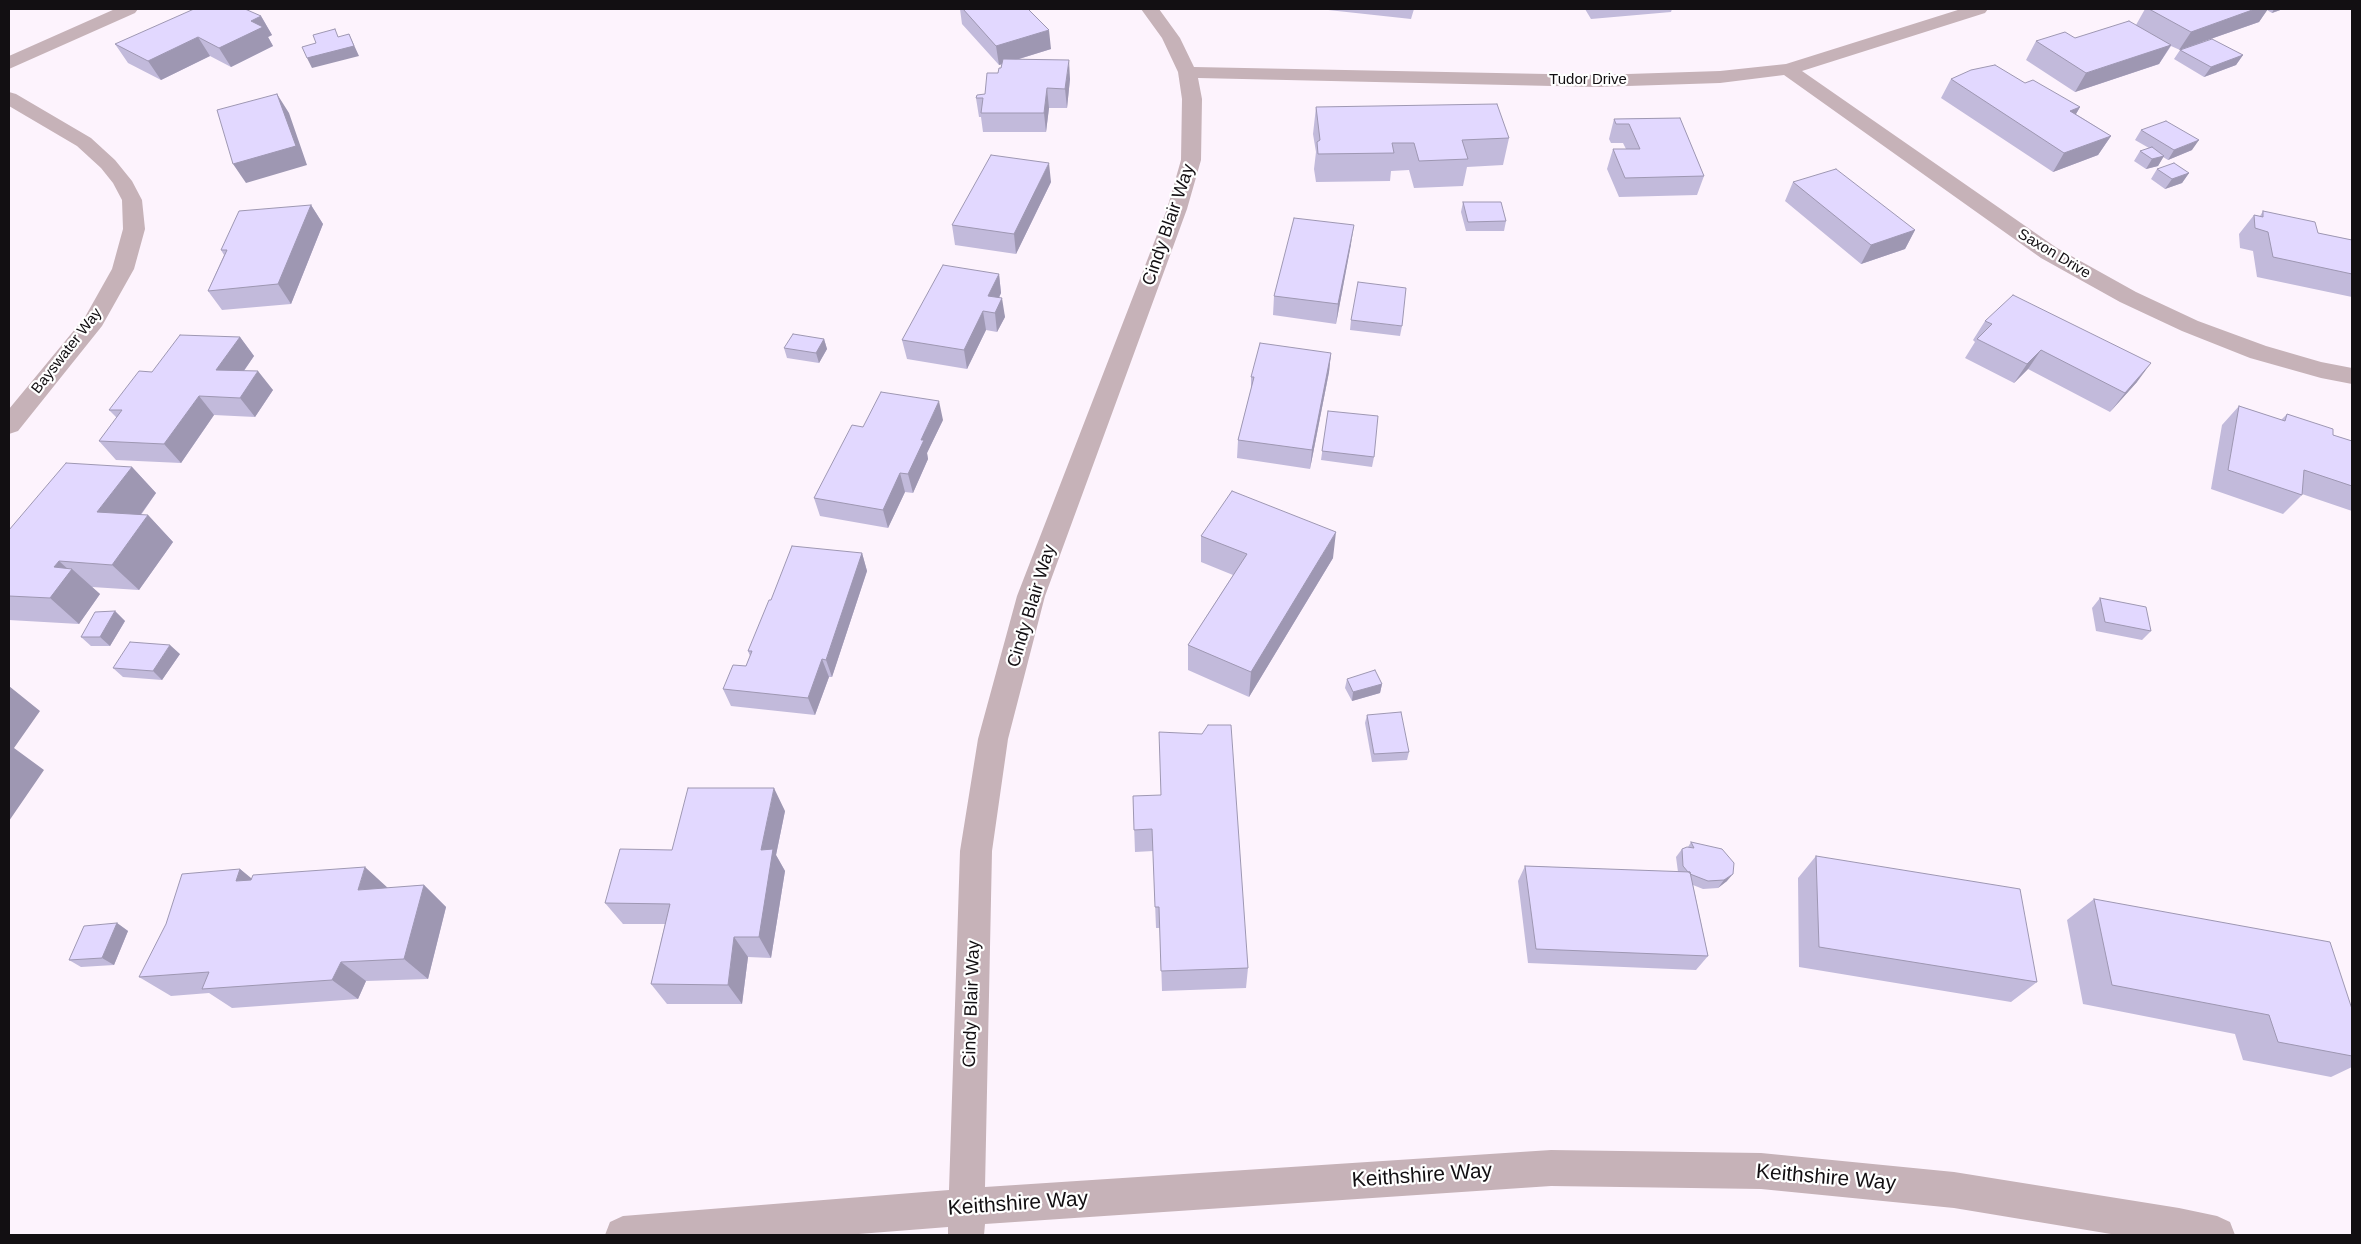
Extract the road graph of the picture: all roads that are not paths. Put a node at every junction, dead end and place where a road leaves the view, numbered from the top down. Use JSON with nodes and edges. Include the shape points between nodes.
{"nodes":[{"id":1,"x":129,"y":9,"type":"edge"},
{"id":2,"x":1150,"y":9,"type":"edge"},
{"id":3,"x":1979,"y":9,"type":"edge"},
{"id":4,"x":9,"y":63,"type":"edge"},
{"id":5,"x":1788,"y":69,"type":"junction"},
{"id":6,"x":1187,"y":72,"type":"junction"},
{"id":7,"x":9,"y":98,"type":"edge"},
{"id":8,"x":2352,"y":376,"type":"edge"},
{"id":9,"x":9,"y":425,"type":"edge"},
{"id":10,"x":966,"y":1221,"type":"edge"},
{"id":11,"x":623,"y":1235,"type":"edge"},
{"id":12,"x":2217,"y":1235,"type":"edge"}],
"edges":[{"from":1,"to":4,"type":"street"},
{"from":2,"to":6,"type":"street","name":"Cindy Blair Way","via":[[1171,38]]},
{"from":3,"to":5,"type":"street","name":"Tudor Drive"},
{"from":5,"to":6,"type":"street","name":"Tudor Drive","via":[[1720,77],[1597,81]]},
{"from":5,"to":8,"type":"street","name":"Saxon Drive","via":[[2049,253],[2128,297],[2190,326],[2258,352]]},
{"from":6,"to":10,"type":"street","name":"Cindy Blair Way","via":[[1194,128],[1192,160],[1031,596],[993,739],[976,851]]},
{"from":7,"to":9,"type":"street","name":"Bayswater Way","via":[[84,142],[108,164],[132,200],[134,230],[123,269],[94,322]]},
{"from":10,"to":11,"type":"street","name":"Keithshire Way"},
{"from":10,"to":12,"type":"street","name":"Keithshire Way","via":[[1551,1168],[1751,1171],[1954,1190]]}]}
